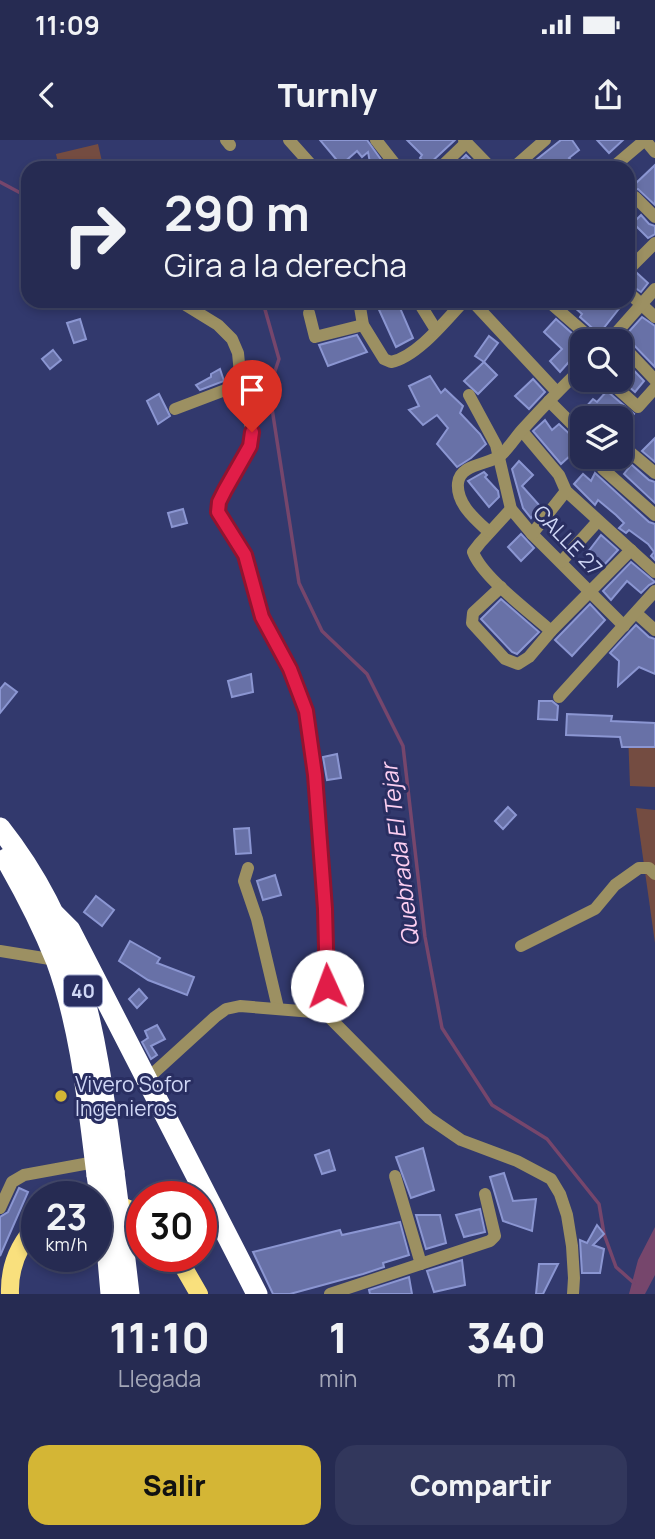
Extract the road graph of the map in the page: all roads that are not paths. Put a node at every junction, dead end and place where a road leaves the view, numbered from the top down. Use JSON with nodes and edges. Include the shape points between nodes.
{"nodes":[{"id":1,"x":376,"y":140,"type":"edge"},
{"id":2,"x":645,"y":140,"type":"edge"},
{"id":3,"x":465,"y":141,"type":"edge"},
{"id":4,"x":296,"y":143,"type":"edge"},
{"id":5,"x":537,"y":143,"type":"edge"},
{"id":6,"x":655,"y":152,"type":"edge"},
{"id":7,"x":309,"y":161,"type":"edge"},
{"id":8,"x":392,"y":161,"type":"edge"},
{"id":9,"x":446,"y":161,"type":"edge"},
{"id":10,"x":484,"y":161,"type":"edge"},
{"id":11,"x":520,"y":161,"type":"edge"},
{"id":12,"x":620,"y":161,"type":"edge"},
{"id":13,"x":635,"y":197,"type":"dead end"},
{"id":14,"x":655,"y":217,"type":"edge"},
{"id":15,"x":655,"y":243,"type":"edge"},
{"id":16,"x":635,"y":263,"type":"edge"},
{"id":17,"x":655,"y":289,"type":"edge"},
{"id":18,"x":635,"y":298,"type":"edge"},
{"id":19,"x":642,"y":304,"type":"junction"},
{"id":20,"x":190,"y":308,"type":"edge"},
{"id":21,"x":360,"y":308,"type":"edge"},
{"id":22,"x":422,"y":308,"type":"edge"},
{"id":23,"x":457,"y":308,"type":"edge"},
{"id":24,"x":478,"y":308,"type":"edge"},
{"id":25,"x":556,"y":308,"type":"edge"},
{"id":26,"x":309,"y":313,"type":"dead end"},
{"id":27,"x":655,"y":317,"type":"edge"},
{"id":28,"x":363,"y":325,"type":"junction"},
{"id":29,"x":580,"y":329,"type":"edge"},
{"id":30,"x":624,"y":329,"type":"edge"},
{"id":31,"x":436,"y":330,"type":"junction"},
{"id":32,"x":633,"y":358,"type":"edge"},
{"id":33,"x":570,"y":380,"type":"edge"},
{"id":34,"x":655,"y":380,"type":"edge"},
{"id":35,"x":241,"y":384,"type":"junction"},
{"id":36,"x":655,"y":388,"type":"edge"},
{"id":37,"x":621,"y":392,"type":"edge"},
{"id":38,"x":469,"y":395,"type":"dead end"},
{"id":39,"x":553,"y":396,"type":"junction"},
{"id":40,"x":175,"y":409,"type":"dead end"},
{"id":41,"x":570,"y":418,"type":"edge"},
{"id":42,"x":522,"y":431,"type":"junction"},
{"id":43,"x":633,"y":455,"type":"edge"},
{"id":44,"x":500,"y":457,"type":"junction"},
{"id":45,"x":604,"y":469,"type":"edge"},
{"id":46,"x":655,"y":473,"type":"edge"},
{"id":47,"x":566,"y":491,"type":"junction"},
{"id":48,"x":511,"y":509,"type":"junction"},
{"id":49,"x":655,"y":515,"type":"edge"},
{"id":50,"x":598,"y":521,"type":"junction"},
{"id":51,"x":489,"y":532,"type":"junction"},
{"id":52,"x":532,"y":534,"type":"junction"},
{"id":53,"x":631,"y":550,"type":"junction"},
{"id":54,"x":561,"y":562,"type":"junction"},
{"id":55,"x":655,"y":572,"type":"edge"},
{"id":56,"x":501,"y":587,"type":"junction"},
{"id":57,"x":590,"y":591,"type":"junction"},
{"id":58,"x":655,"y":591,"type":"edge"},
{"id":59,"x":636,"y":613,"type":"junction"},
{"id":60,"x":624,"y":626,"type":"junction"},
{"id":61,"x":655,"y":630,"type":"edge"},
{"id":62,"x":551,"y":631,"type":"junction"},
{"id":63,"x":559,"y":697,"type":"dead end"},
{"id":64,"x":0,"y":828,"type":"edge"},
{"id":65,"x":0,"y":849,"type":"edge"},
{"id":66,"x":248,"y":868,"type":"dead end"},
{"id":67,"x":655,"y":874,"type":"edge"},
{"id":68,"x":55,"y":915,"type":"junction"},
{"id":69,"x":521,"y":946,"type":"dead end"},
{"id":70,"x":0,"y":951,"type":"edge"},
{"id":71,"x":56,"y":960,"type":"junction"},
{"id":72,"x":278,"y":1008,"type":"junction"},
{"id":73,"x":325,"y":1013,"type":"junction"},
{"id":74,"x":147,"y":1079,"type":"junction"},
{"id":75,"x":102,"y":1170,"type":"junction"},
{"id":76,"x":395,"y":1176,"type":"dead end"},
{"id":77,"x":485,"y":1194,"type":"dead end"},
{"id":78,"x":0,"y":1208,"type":"edge"},
{"id":79,"x":21,"y":1246,"type":"edge"},
{"id":80,"x":421,"y":1264,"type":"junction"},
{"id":81,"x":186,"y":1272,"type":"edge"},
{"id":82,"x":116,"y":1293,"type":"edge"},
{"id":83,"x":10,"y":1294,"type":"edge"},
{"id":84,"x":199,"y":1294,"type":"edge"},
{"id":85,"x":257,"y":1294,"type":"edge"},
{"id":86,"x":330,"y":1294,"type":"edge"},
{"id":87,"x":573,"y":1294,"type":"edge"}],
"edges":[{"from":1,"to":8,"type":"street"},
{"from":2,"to":6,"type":"street"},
{"from":2,"to":12,"type":"street"},
{"from":3,"to":9,"type":"street"},
{"from":3,"to":10,"type":"street"},
{"from":4,"to":7,"type":"street"},
{"from":5,"to":11,"type":"street"},
{"from":13,"to":14,"type":"street"},
{"from":15,"to":16,"type":"street"},
{"from":17,"to":19,"type":"street"},
{"from":18,"to":19,"type":"street"},
{"from":19,"to":27,"type":"street"},
{"from":19,"to":30,"type":"street"},
{"from":20,"to":35,"type":"street","via":[[232,339]]},
{"from":21,"to":28,"type":"street"},
{"from":22,"to":31,"type":"street"},
{"from":23,"to":31,"type":"street"},
{"from":24,"to":39,"type":"street"},
{"from":25,"to":29,"type":"street"},
{"from":26,"to":28,"type":"street","via":[[315,337]]},
{"from":28,"to":31,"type":"street","via":[[384,359],[391,362],[402,359]]},
{"from":32,"to":34,"type":"street"},
{"from":33,"to":39,"type":"street"},
{"from":35,"to":40,"type":"street"},
{"from":35,"to":73,"type":"street","via":[[252,432],[250,446],[218,512],[245,555],[262,617],[306,711],[325,909]]},
{"from":36,"to":37,"type":"street","via":[[638,407]]},
{"from":38,"to":44,"type":"street","name":"CALLE 27"},
{"from":39,"to":41,"type":"street"},
{"from":39,"to":42,"type":"street"},
{"from":42,"to":44,"type":"street"},
{"from":42,"to":47,"type":"street","via":[[559,475]]},
{"from":43,"to":46,"type":"street"},
{"from":44,"to":48,"type":"street","name":"CALLE 27"},
{"from":44,"to":51,"type":"street","via":[[469,468],[458,483],[469,514]]},
{"from":45,"to":49,"type":"street"},
{"from":47,"to":50,"type":"street"},
{"from":47,"to":52,"type":"street"},
{"from":48,"to":51,"type":"street"},
{"from":48,"to":52,"type":"street","name":"CALLE 27"},
{"from":50,"to":53,"type":"street"},
{"from":50,"to":54,"type":"street"},
{"from":51,"to":56,"type":"street","via":[[473,552]]},
{"from":52,"to":54,"type":"street","name":"CALLE 27"},
{"from":53,"to":55,"type":"street"},
{"from":53,"to":57,"type":"street"},
{"from":54,"to":57,"type":"street","name":"CALLE 27"},
{"from":56,"to":62,"type":"street"},
{"from":56,"to":62,"type":"street","via":[[471,618],[505,659],[524,662]]},
{"from":57,"to":60,"type":"street","name":"CALLE 27"},
{"from":57,"to":62,"type":"street"},
{"from":58,"to":59,"type":"street"},
{"from":59,"to":60,"type":"street"},
{"from":59,"to":61,"type":"street"},
{"from":60,"to":63,"type":"street"},
{"from":64,"to":68,"type":"highway","number":"40"},
{"from":65,"to":71,"type":"highway","number":"40"},
{"from":66,"to":72,"type":"street","via":[[244,881]]},
{"from":67,"to":69,"type":"street","via":[[649,868],[639,868],[615,885],[595,909]]},
{"from":68,"to":74,"type":"highway","via":[[70,930]]},
{"from":68,"to":75,"type":"highway","number":"40","via":[[74,960],[99,1065]]},
{"from":70,"to":71,"type":"street"},
{"from":71,"to":75,"type":"highway","number":"40"},
{"from":72,"to":73,"type":"street"},
{"from":72,"to":74,"type":"street","via":[[226,1009]]},
{"from":73,"to":87,"type":"street","via":[[436,1123],[461,1140],[551,1179],[567,1215]]},
{"from":74,"to":85,"type":"highway"},
{"from":75,"to":78,"type":"street","via":[[24,1175],[12,1181]]},
{"from":75,"to":82,"type":"highway","number":"40","bridge":true,"via":[[114,1235]]},
{"from":76,"to":80,"type":"street"},
{"from":77,"to":80,"type":"street","via":[[495,1236]]},
{"from":79,"to":83,"type":"main road","via":[[12,1266]]},
{"from":80,"to":86,"type":"street"},
{"from":81,"to":84,"type":"main road"}]}
